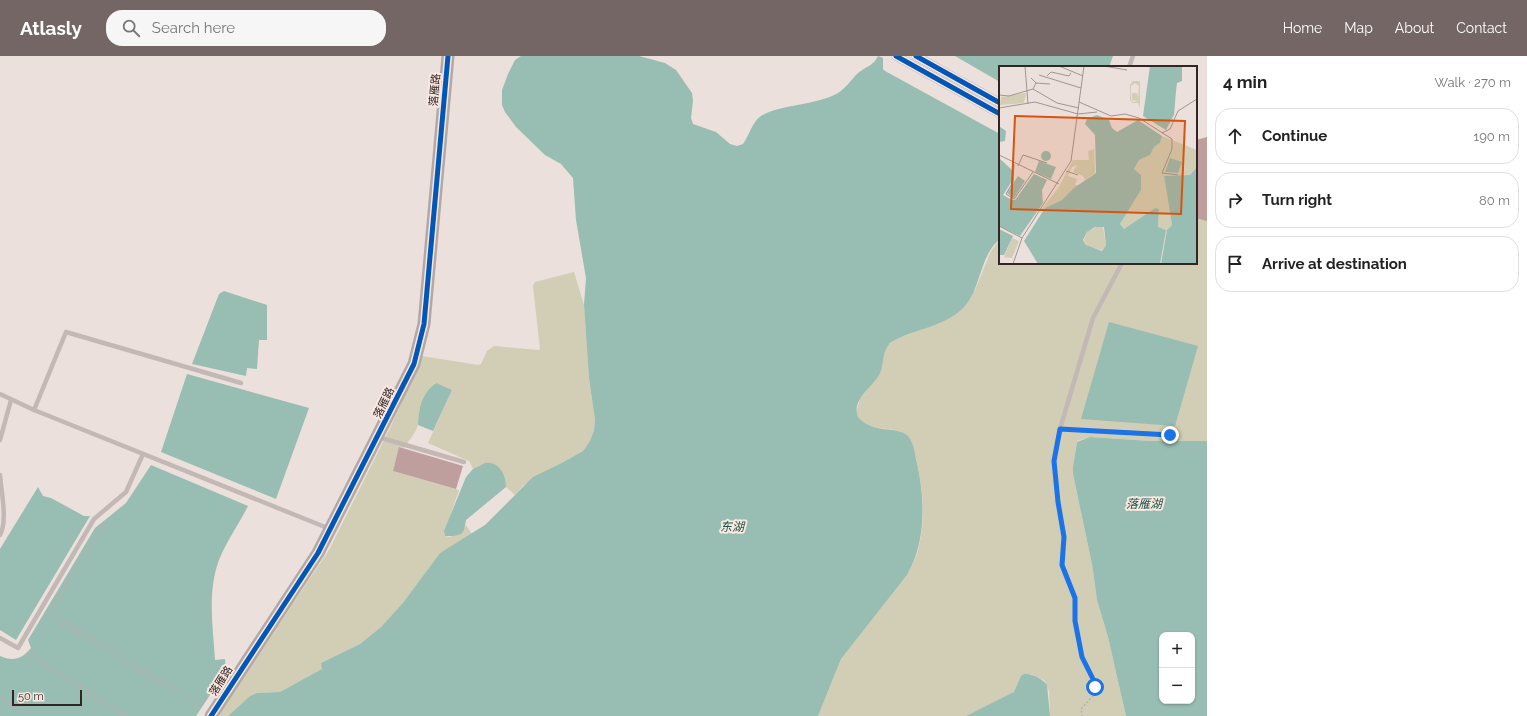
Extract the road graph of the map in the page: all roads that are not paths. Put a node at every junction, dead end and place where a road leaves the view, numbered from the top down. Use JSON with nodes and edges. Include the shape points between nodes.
{"nodes":[{"id":1,"x":448,"y":56,"type":"edge"},
{"id":2,"x":896,"y":56,"type":"edge"},
{"id":3,"x":916,"y":56,"type":"edge"},
{"id":4,"x":1133,"y":56,"type":"edge"},
{"id":5,"x":1129,"y":66,"type":"edge"},
{"id":6,"x":999,"y":102,"type":"edge"},
{"id":7,"x":999,"y":113,"type":"edge"},
{"id":8,"x":1121,"y":264,"type":"edge"},
{"id":9,"x":241,"y":383,"type":"dead end"},
{"id":10,"x":0,"y":394,"type":"edge"},
{"id":11,"x":11,"y":400,"type":"junction"},
{"id":12,"x":34,"y":410,"type":"junction"},
{"id":13,"x":1170,"y":435,"type":"dead end"},
{"id":14,"x":378,"y":437,"type":"junction"},
{"id":15,"x":0,"y":440,"type":"edge"},
{"id":16,"x":143,"y":454,"type":"junction"},
{"id":17,"x":464,"y":462,"type":"dead end"},
{"id":18,"x":0,"y":475,"type":"edge"},
{"id":19,"x":330,"y":529,"type":"junction"},
{"id":20,"x":0,"y":535,"type":"edge"},
{"id":21,"x":0,"y":638,"type":"edge"},
{"id":22,"x":206,"y":713,"type":"edge"}],
"edges":[{"from":1,"to":14,"type":"street","name":"落雁路","via":[[424,324],[414,364]]},
{"from":2,"to":7,"type":"street"},
{"from":3,"to":6,"type":"street"},
{"from":4,"to":5,"type":"lane"},
{"from":8,"to":13,"type":"lane","via":[[1093,318],[1060,429]]},
{"from":9,"to":12,"type":"lane","via":[[66,332]]},
{"from":10,"to":11,"type":"lane"},
{"from":11,"to":12,"type":"lane"},
{"from":11,"to":15,"type":"lane"},
{"from":12,"to":16,"type":"lane"},
{"from":14,"to":17,"type":"lane"},
{"from":14,"to":19,"type":"street","name":"落雁路"},
{"from":16,"to":19,"type":"lane"},
{"from":16,"to":21,"type":"lane","via":[[126,492],[94,518],[18,648]]},
{"from":18,"to":20,"type":"lane","via":[[4,521]]},
{"from":19,"to":22,"type":"street","name":"落雁路","via":[[318,553]]}]}
